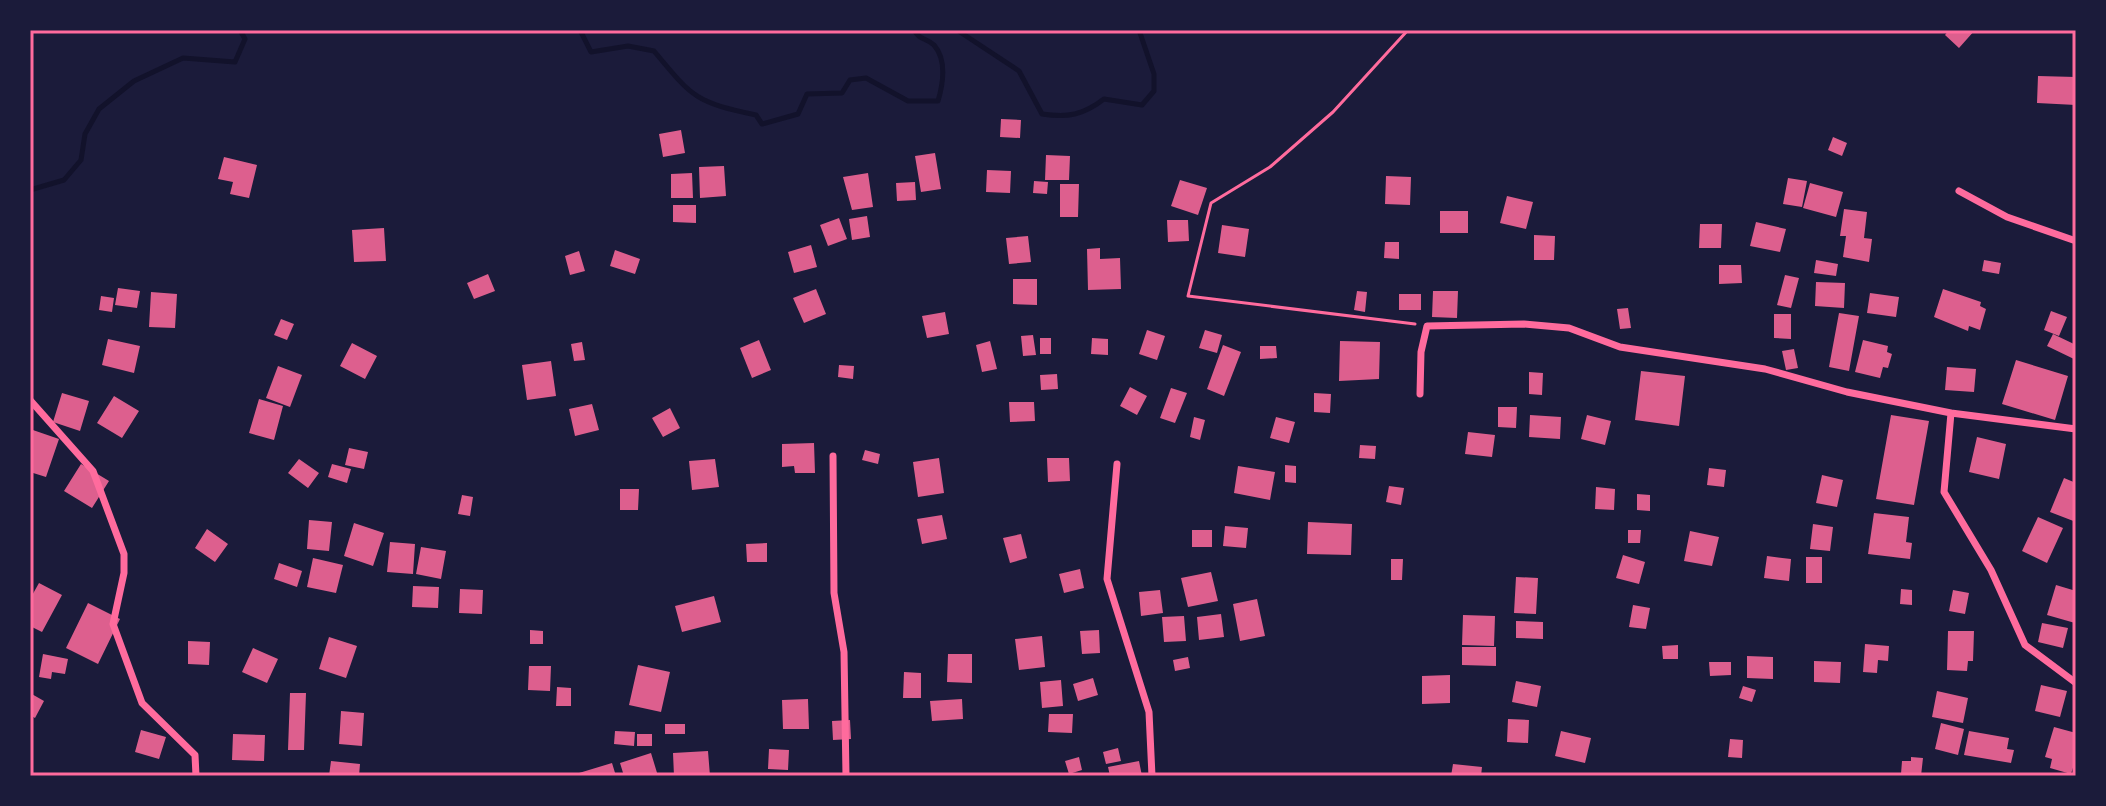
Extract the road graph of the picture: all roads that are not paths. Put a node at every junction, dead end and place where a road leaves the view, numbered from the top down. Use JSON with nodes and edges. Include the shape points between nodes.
{"nodes":[{"id":1,"x":1959,"y":191,"type":"dead end"},
{"id":2,"x":2076,"y":241,"type":"edge"},
{"id":3,"x":1420,"y":394,"type":"dead end"},
{"id":4,"x":30,"y":400,"type":"edge"},
{"id":5,"x":1951,"y":413,"type":"junction"},
{"id":6,"x":2076,"y":429,"type":"edge"},
{"id":7,"x":833,"y":456,"type":"dead end"},
{"id":8,"x":1117,"y":464,"type":"dead end"},
{"id":9,"x":2076,"y":683,"type":"edge"},
{"id":10,"x":196,"y":776,"type":"edge"},
{"id":11,"x":846,"y":776,"type":"edge"},
{"id":12,"x":1152,"y":776,"type":"edge"}],
"edges":[{"from":1,"to":2,"type":"street","via":[[2007,217]]},
{"from":3,"to":5,"type":"street","via":[[1427,326],[1524,324],[1569,328],[1620,347],[1765,369]]},
{"from":4,"to":10,"type":"street","via":[[93,471],[124,554],[113,624],[142,703],[195,755]]},
{"from":5,"to":6,"type":"street"},
{"from":5,"to":9,"type":"street","via":[[1944,492],[1991,570],[2025,645]]},
{"from":7,"to":11,"type":"street","via":[[834,593],[844,652]]},
{"from":8,"to":12,"type":"street","via":[[1107,579],[1149,712]]}]}
